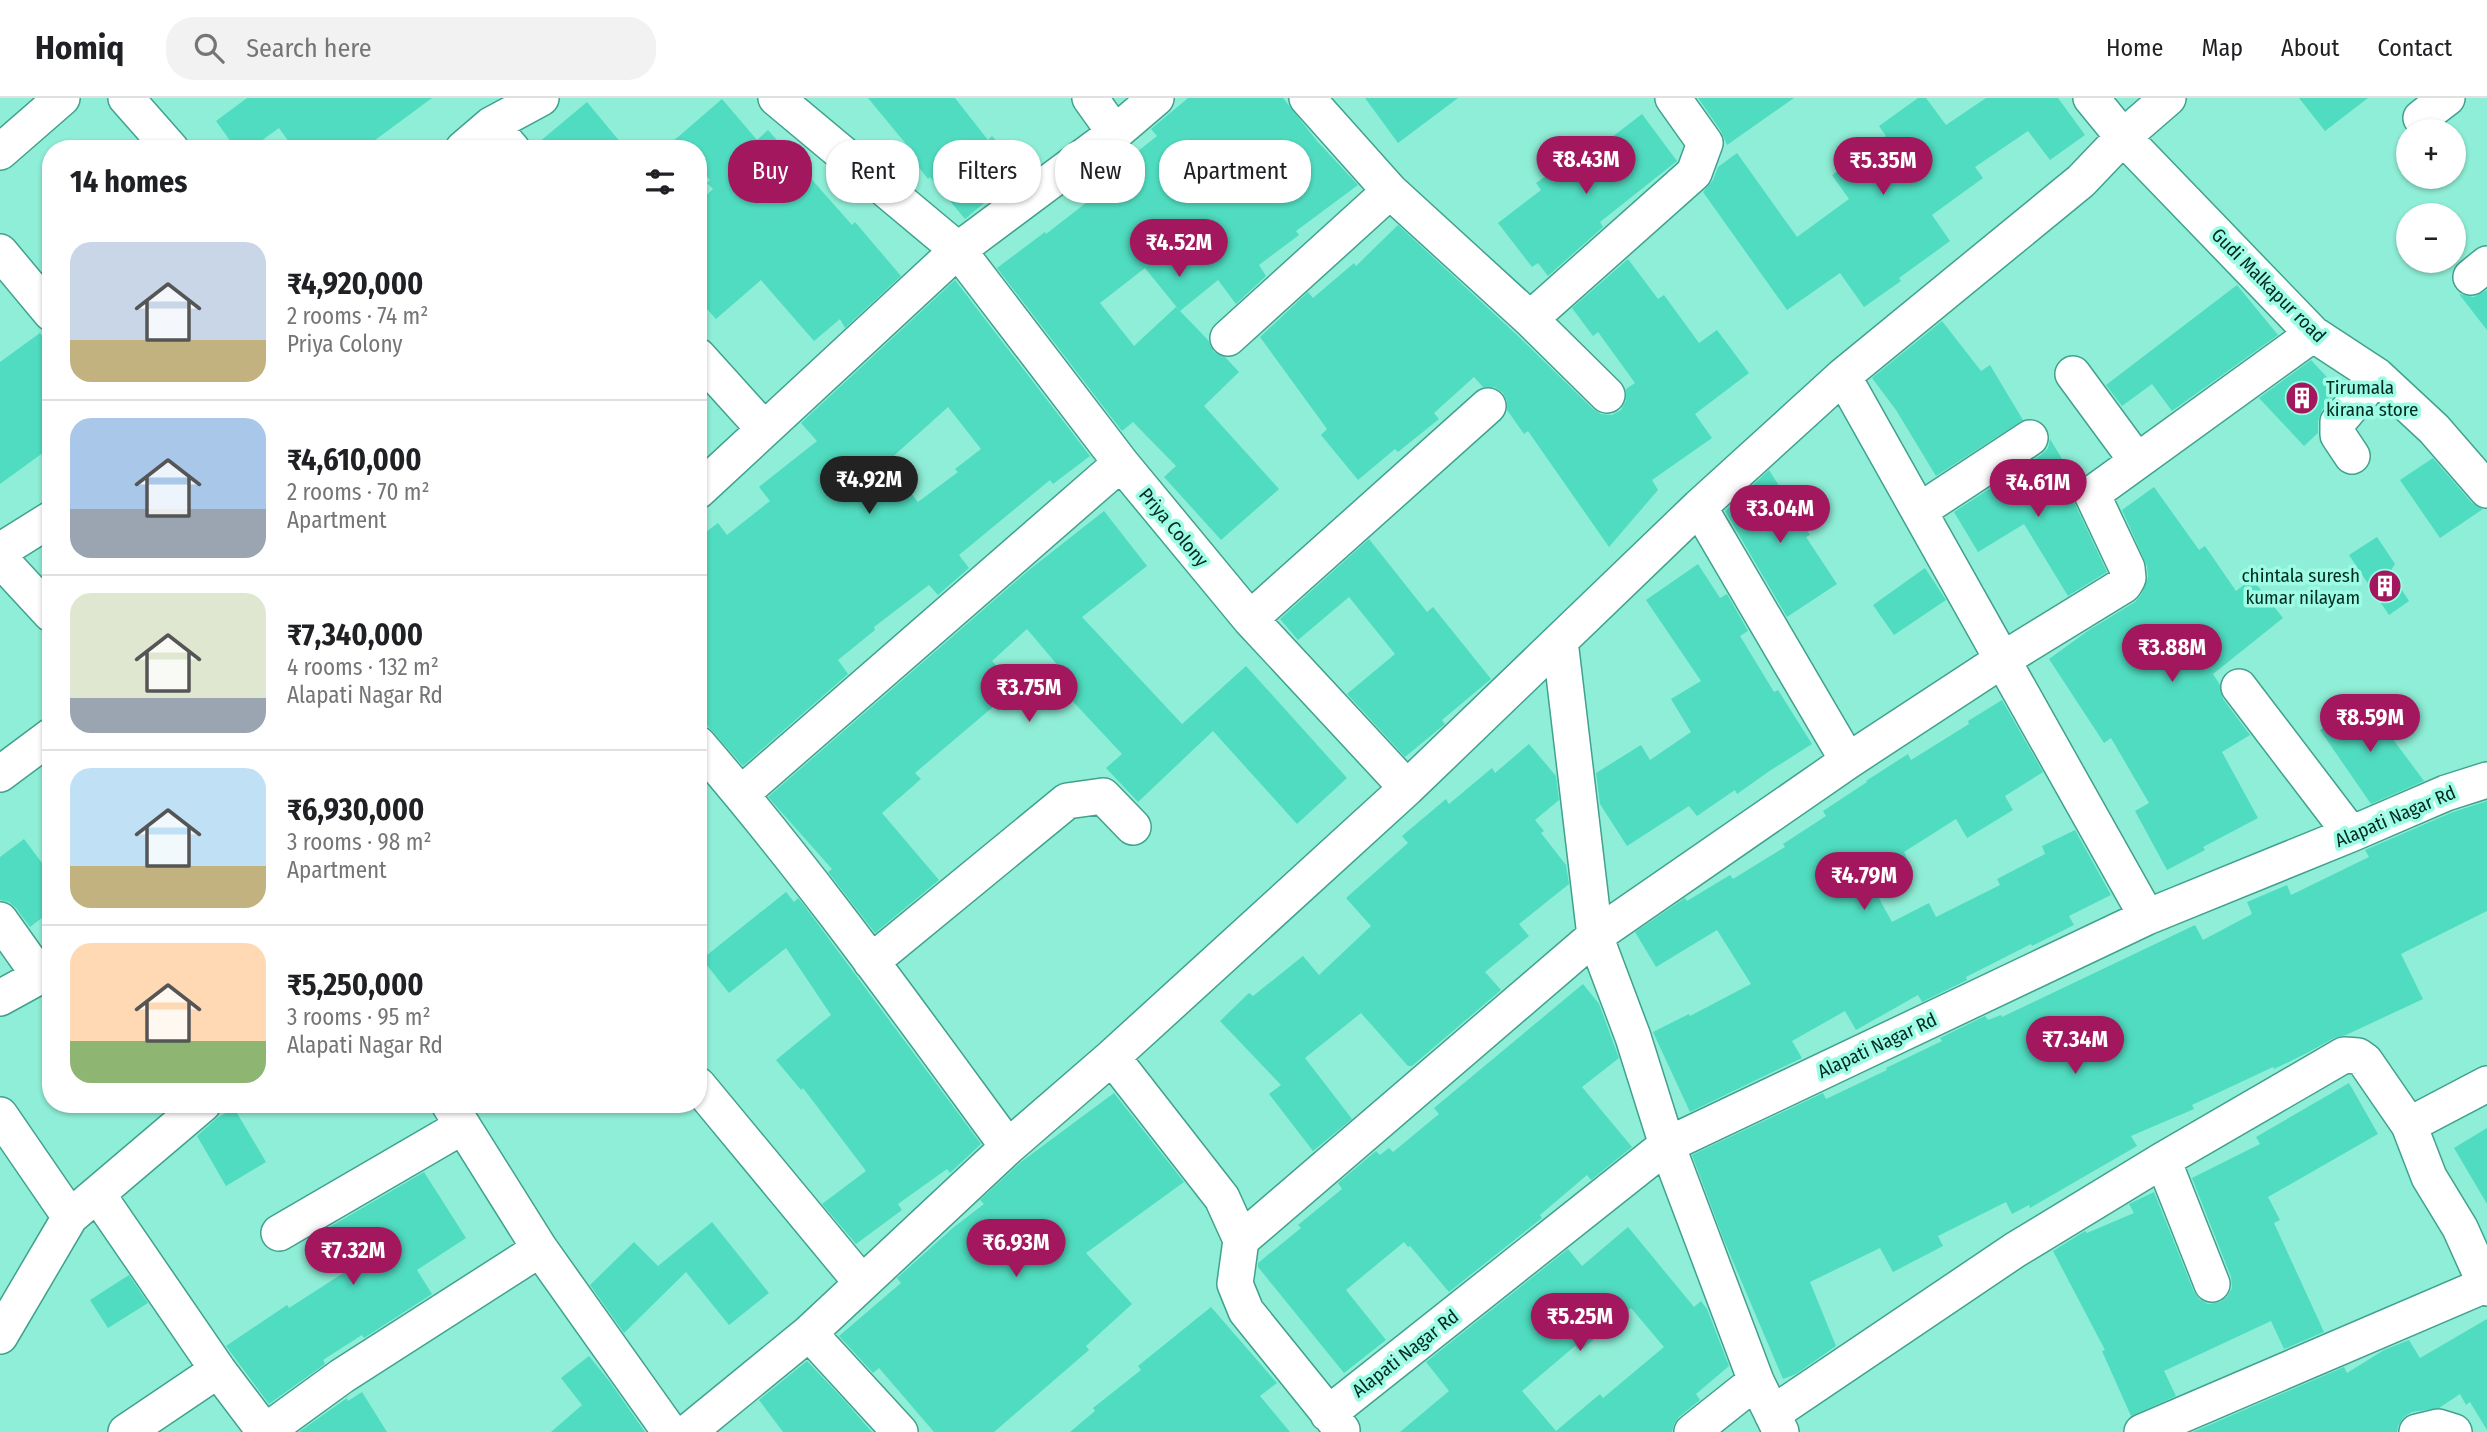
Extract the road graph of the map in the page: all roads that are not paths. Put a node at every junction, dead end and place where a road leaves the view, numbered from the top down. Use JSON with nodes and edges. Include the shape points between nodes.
{"nodes":[{"id":1,"x":62,"y":98,"type":"edge"},
{"id":2,"x":126,"y":98,"type":"edge"},
{"id":3,"x":541,"y":98,"type":"edge"},
{"id":4,"x":776,"y":98,"type":"edge"},
{"id":5,"x":1090,"y":98,"type":"edge"},
{"id":6,"x":1156,"y":98,"type":"edge"},
{"id":7,"x":1307,"y":98,"type":"edge"},
{"id":8,"x":1673,"y":98,"type":"edge"},
{"id":9,"x":2091,"y":98,"type":"edge"},
{"id":10,"x":2168,"y":98,"type":"edge"},
{"id":11,"x":1115,"y":133,"type":"junction"},
{"id":12,"x":501,"y":137,"type":"edge"},
{"id":13,"x":2123,"y":137,"type":"junction"},
{"id":14,"x":163,"y":140,"type":"edge"},
{"id":15,"x":0,"y":152,"type":"edge"},
{"id":16,"x":1390,"y":191,"type":"junction"},
{"id":17,"x":958,"y":250,"type":"junction"},
{"id":18,"x":0,"y":252,"type":"edge"},
{"id":19,"x":42,"y":302,"type":"edge"},
{"id":20,"x":1530,"y":319,"type":"junction"},
{"id":21,"x":2313,"y":334,"type":"junction"},
{"id":22,"x":1228,"y":338,"type":"dead end"},
{"id":23,"x":707,"y":366,"type":"edge"},
{"id":24,"x":2073,"y":374,"type":"dead end"},
{"id":25,"x":1843,"y":376,"type":"junction"},
{"id":26,"x":2377,"y":376,"type":"junction"},
{"id":27,"x":1607,"y":395,"type":"dead end"},
{"id":28,"x":1488,"y":406,"type":"dead end"},
{"id":29,"x":764,"y":429,"type":"junction"},
{"id":30,"x":2030,"y":438,"type":"dead end"},
{"id":31,"x":2352,"y":456,"type":"dead end"},
{"id":32,"x":2137,"y":461,"type":"junction"},
{"id":33,"x":1121,"y":463,"type":"junction"},
{"id":34,"x":707,"y":483,"type":"edge"},
{"id":35,"x":2487,"y":490,"type":"edge"},
{"id":36,"x":1699,"y":507,"type":"junction"},
{"id":37,"x":1919,"y":511,"type":"junction"},
{"id":38,"x":42,"y":525,"type":"edge"},
{"id":39,"x":0,"y":551,"type":"edge"},
{"id":40,"x":0,"y":559,"type":"edge"},
{"id":41,"x":42,"y":604,"type":"edge"},
{"id":42,"x":1250,"y":619,"type":"junction"},
{"id":43,"x":1560,"y":641,"type":"junction"},
{"id":44,"x":2002,"y":660,"type":"junction"},
{"id":45,"x":2239,"y":687,"type":"dead end"},
{"id":46,"x":42,"y":743,"type":"edge"},
{"id":47,"x":707,"y":754,"type":"edge"},
{"id":48,"x":1848,"y":761,"type":"junction"},
{"id":49,"x":0,"y":774,"type":"edge"},
{"id":50,"x":2487,"y":780,"type":"edge"},
{"id":51,"x":1406,"y":788,"type":"junction"},
{"id":52,"x":741,"y":794,"type":"junction"},
{"id":53,"x":1133,"y":827,"type":"dead end"},
{"id":54,"x":2351,"y":834,"type":"junction"},
{"id":55,"x":2147,"y":917,"type":"junction"},
{"id":56,"x":0,"y":920,"type":"edge"},
{"id":57,"x":1595,"y":936,"type":"junction"},
{"id":58,"x":871,"y":962,"type":"junction"},
{"id":59,"x":42,"y":969,"type":"edge"},
{"id":60,"x":42,"y":974,"type":"edge"},
{"id":61,"x":0,"y":998,"type":"edge"},
{"id":62,"x":1112,"y":1057,"type":"junction"},
{"id":63,"x":2487,"y":1084,"type":"edge"},
{"id":64,"x":707,"y":1096,"type":"edge"},
{"id":65,"x":193,"y":1113,"type":"edge"},
{"id":66,"x":0,"y":1115,"type":"edge"},
{"id":67,"x":456,"y":1115,"type":"edge"},
{"id":68,"x":2409,"y":1125,"type":"junction"},
{"id":69,"x":1667,"y":1145,"type":"junction"},
{"id":70,"x":1008,"y":1147,"type":"junction"},
{"id":71,"x":2163,"y":1160,"type":"junction"},
{"id":72,"x":98,"y":1195,"type":"junction"},
{"id":73,"x":70,"y":1217,"type":"junction"},
{"id":74,"x":2473,"y":1221,"type":"edge"},
{"id":75,"x":279,"y":1233,"type":"dead end"},
{"id":76,"x":1241,"y":1240,"type":"junction"},
{"id":77,"x":540,"y":1249,"type":"junction"},
{"id":78,"x":862,"y":1283,"type":"junction"},
{"id":79,"x":2212,"y":1284,"type":"dead end"},
{"id":80,"x":2486,"y":1286,"type":"edge"},
{"id":81,"x":809,"y":1333,"type":"junction"},
{"id":82,"x":0,"y":1336,"type":"edge"},
{"id":83,"x":218,"y":1370,"type":"junction"},
{"id":84,"x":1756,"y":1381,"type":"junction"},
{"id":85,"x":1336,"y":1423,"type":"edge"},
{"id":86,"x":1777,"y":1423,"type":"edge"},
{"id":87,"x":126,"y":1432,"type":"edge"},
{"id":88,"x":670,"y":1432,"type":"edge"},
{"id":89,"x":688,"y":1432,"type":"edge"},
{"id":90,"x":900,"y":1432,"type":"edge"},
{"id":91,"x":1692,"y":1432,"type":"edge"},
{"id":92,"x":2142,"y":1432,"type":"edge"},
{"id":93,"x":2417,"y":1432,"type":"edge"},
{"id":94,"x":2454,"y":1432,"type":"edge"}],
"edges":[{"from":1,"to":15,"type":"street"},
{"from":2,"to":14,"type":"street"},
{"from":3,"to":12,"type":"street"},
{"from":4,"to":17,"type":"street","name":"Priya Colony"},
{"from":5,"to":11,"type":"street"},
{"from":6,"to":11,"type":"street"},
{"from":7,"to":16,"type":"street"},
{"from":8,"to":20,"type":"street","via":[[1705,143],[1694,173]]},
{"from":9,"to":13,"type":"street","name":"Gudi Malkapur road"},
{"from":10,"to":13,"type":"street"},
{"from":11,"to":17,"type":"street"},
{"from":13,"to":21,"type":"street","name":"Gudi Malkapur road"},
{"from":13,"to":25,"type":"street","via":[[2081,181]]},
{"from":16,"to":20,"type":"street"},
{"from":16,"to":22,"type":"street"},
{"from":17,"to":29,"type":"street"},
{"from":17,"to":33,"type":"street","name":"Priya Colony"},
{"from":18,"to":19,"type":"street"},
{"from":20,"to":27,"type":"street"},
{"from":21,"to":26,"type":"street","name":"Gudi Malkapur road"},
{"from":21,"to":32,"type":"street"},
{"from":23,"to":29,"type":"street"},
{"from":24,"to":32,"type":"street"},
{"from":25,"to":36,"type":"street"},
{"from":25,"to":37,"type":"street"},
{"from":26,"to":31,"type":"street","via":[[2338,422],[2338,435]]},
{"from":26,"to":35,"type":"street","name":"Gudi Malkapur road","via":[[2434,429]]},
{"from":28,"to":42,"type":"street"},
{"from":29,"to":34,"type":"street"},
{"from":30,"to":37,"type":"street"},
{"from":32,"to":44,"type":"street","via":[[2092,494],[2127,568],[2124,585]]},
{"from":33,"to":42,"type":"street","name":"Priya Colony"},
{"from":33,"to":52,"type":"street"},
{"from":36,"to":43,"type":"street"},
{"from":36,"to":48,"type":"street"},
{"from":37,"to":44,"type":"street"},
{"from":38,"to":39,"type":"street"},
{"from":40,"to":41,"type":"street"},
{"from":42,"to":51,"type":"street","name":"Priya Colony"},
{"from":43,"to":51,"type":"street"},
{"from":43,"to":57,"type":"street"},
{"from":44,"to":48,"type":"street"},
{"from":44,"to":55,"type":"street"},
{"from":45,"to":54,"type":"street"},
{"from":46,"to":49,"type":"street"},
{"from":47,"to":52,"type":"street"},
{"from":48,"to":57,"type":"street"},
{"from":50,"to":54,"type":"street","name":"Alapati Nagar Rd"},
{"from":51,"to":62,"type":"street"},
{"from":52,"to":58,"type":"street"},
{"from":53,"to":58,"type":"street","via":[[1103,796],[1067,801]]},
{"from":54,"to":55,"type":"street","name":"Alapati Nagar Rd"},
{"from":55,"to":69,"type":"street","name":"Alapati Nagar Rd"},
{"from":56,"to":59,"type":"street"},
{"from":57,"to":69,"type":"street"},
{"from":57,"to":76,"type":"street"},
{"from":58,"to":70,"type":"street"},
{"from":60,"to":61,"type":"street"},
{"from":62,"to":70,"type":"street"},
{"from":62,"to":76,"type":"street","via":[[1222,1198]]},
{"from":63,"to":68,"type":"street"},
{"from":64,"to":78,"type":"street"},
{"from":65,"to":72,"type":"street"},
{"from":66,"to":73,"type":"street"},
{"from":67,"to":75,"type":"street"},
{"from":67,"to":77,"type":"street"},
{"from":68,"to":71,"type":"street","via":[[2365,1061],[2344,1055]]},
{"from":68,"to":74,"type":"street","via":[[2429,1177]]},
{"from":69,"to":84,"type":"street"},
{"from":69,"to":85,"type":"street","name":"Alapati Nagar Rd"},
{"from":70,"to":78,"type":"street"},
{"from":71,"to":79,"type":"street"},
{"from":71,"to":86,"type":"street","via":[[2015,1250]]},
{"from":72,"to":73,"type":"street"},
{"from":72,"to":83,"type":"street"},
{"from":73,"to":82,"type":"street"},
{"from":74,"to":80,"type":"street"},
{"from":76,"to":85,"type":"street","via":[[1235,1284],[1246,1311]]},
{"from":77,"to":83,"type":"street","via":[[342,1376],[265,1432]]},
{"from":77,"to":88,"type":"street"},
{"from":78,"to":81,"type":"street"},
{"from":80,"to":92,"type":"street"},
{"from":81,"to":89,"type":"street"},
{"from":81,"to":90,"type":"street"},
{"from":83,"to":87,"type":"street"},
{"from":84,"to":86,"type":"street"},
{"from":84,"to":91,"type":"street"},
{"from":93,"to":94,"type":"street","via":[[2438,1427]]}]}
